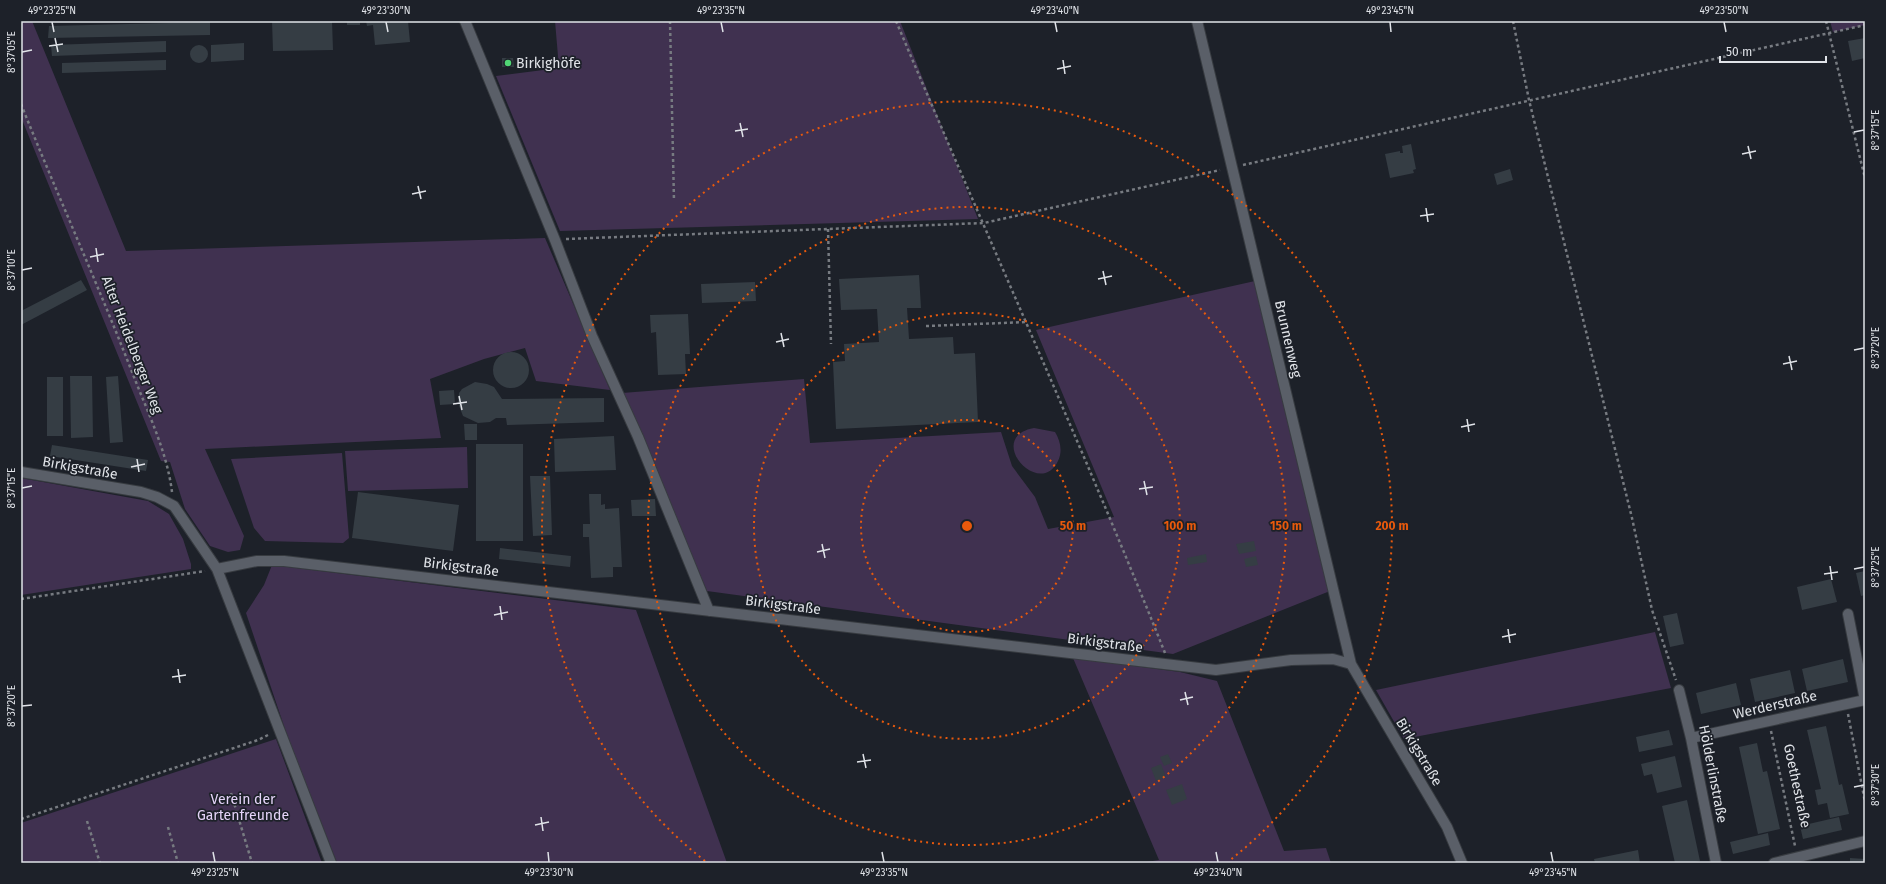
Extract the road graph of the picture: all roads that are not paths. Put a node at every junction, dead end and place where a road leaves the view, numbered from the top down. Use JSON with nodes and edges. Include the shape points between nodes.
{"nodes":[{"id":1,"x":465,"y":21,"type":"edge"},
{"id":2,"x":1197,"y":21,"type":"edge"},
{"id":3,"x":21,"y":472,"type":"edge"},
{"id":4,"x":217,"y":569,"type":"junction"},
{"id":5,"x":709,"y":611,"type":"junction"},
{"id":6,"x":1848,"y":614,"type":"dead end"},
{"id":7,"x":1351,"y":664,"type":"junction"},
{"id":8,"x":1679,"y":690,"type":"road end"},
{"id":9,"x":1865,"y":700,"type":"edge"},
{"id":10,"x":1691,"y":738,"type":"junction"},
{"id":11,"x":1865,"y":841,"type":"edge"},
{"id":12,"x":331,"y":863,"type":"edge"},
{"id":13,"x":1462,"y":863,"type":"edge"},
{"id":14,"x":1716,"y":863,"type":"edge"},
{"id":15,"x":1774,"y":863,"type":"edge"}],
"edges":[{"from":1,"to":5,"type":"street","via":[[592,336],[638,437]]},
{"from":2,"to":7,"type":"street","name":"Brunnenweg"},
{"from":3,"to":4,"type":"street","name":"Birkigstraße","via":[[141,492],[157,497],[174,506]]},
{"from":4,"to":5,"type":"street","name":"Birkigstraße","via":[[258,561],[284,561]]},
{"from":4,"to":12,"type":"street"},
{"from":5,"to":7,"type":"street","name":"Birkigstraße","via":[[1216,670],[1291,660],[1333,659]]},
{"from":6,"to":9,"type":"street","name":"Werderstraße"},
{"from":7,"to":13,"type":"street","name":"Birkigstraße","via":[[1447,827]]},
{"from":8,"to":10,"type":"street","name":"Hölderlinstraße"},
{"from":9,"to":10,"type":"street","name":"Werderstraße"},
{"from":10,"to":14,"type":"street","name":"Hölderlinstraße"},
{"from":11,"to":15,"type":"street"}]}
